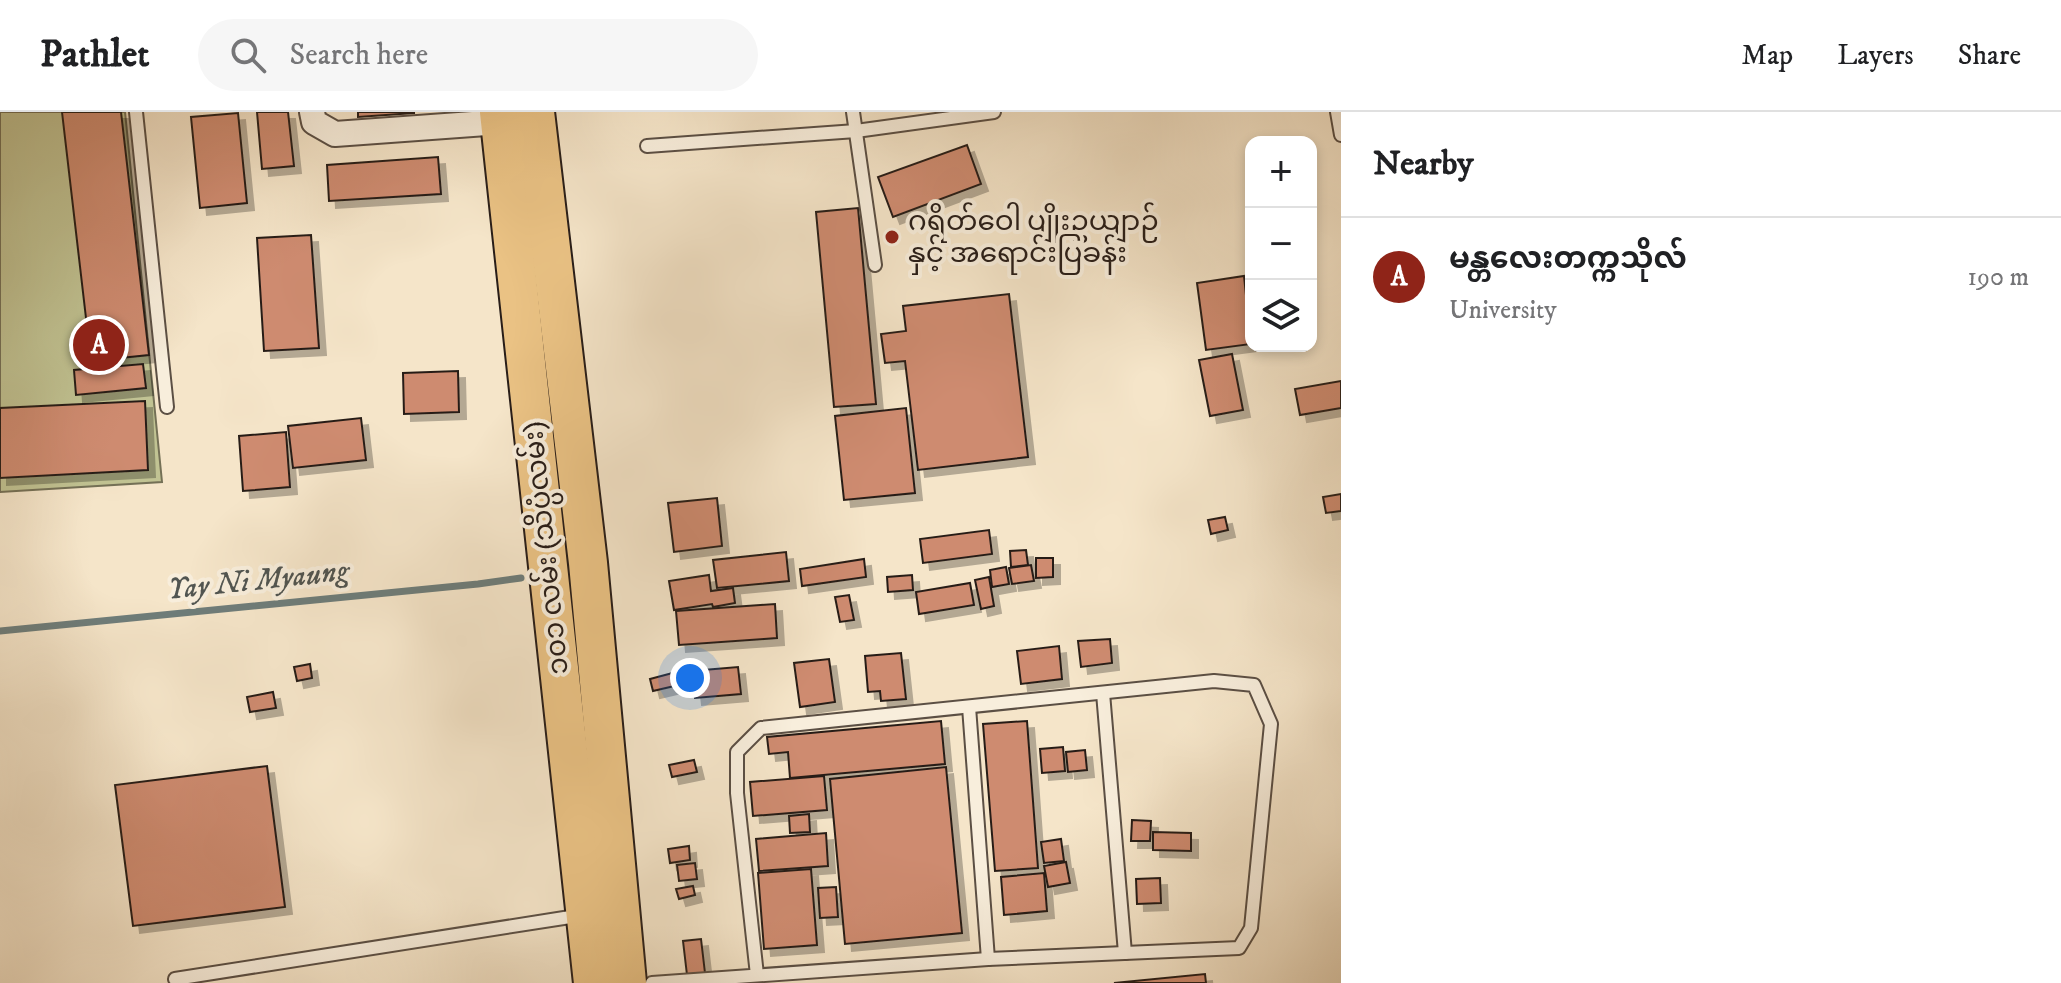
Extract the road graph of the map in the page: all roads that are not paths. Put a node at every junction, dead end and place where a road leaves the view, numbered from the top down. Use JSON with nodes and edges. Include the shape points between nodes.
{"nodes":[{"id":1,"x":136,"y":112,"type":"edge"},
{"id":2,"x":312,"y":112,"type":"edge"},
{"id":3,"x":853,"y":112,"type":"edge"},
{"id":4,"x":994,"y":112,"type":"edge"},
{"id":5,"x":1337,"y":112,"type":"edge"},
{"id":6,"x":512,"y":115,"type":"edge"},
{"id":7,"x":856,"y":131,"type":"junction"},
{"id":8,"x":1341,"y":135,"type":"edge"},
{"id":9,"x":647,"y":146,"type":"dead end"},
{"id":10,"x":875,"y":265,"type":"dead end"},
{"id":11,"x":167,"y":407,"type":"dead end"},
{"id":12,"x":1103,"y":693,"type":"junction"},
{"id":13,"x":969,"y":707,"type":"junction"},
{"id":14,"x":586,"y":914,"type":"junction"},
{"id":15,"x":1125,"y":953,"type":"junction"},
{"id":16,"x":988,"y":959,"type":"junction"},
{"id":17,"x":757,"y":975,"type":"junction"},
{"id":18,"x":175,"y":979,"type":"dead end"},
{"id":19,"x":593,"y":983,"type":"edge"},
{"id":20,"x":627,"y":983,"type":"edge"},
{"id":21,"x":652,"y":983,"type":"edge"}],
"edges":[{"from":1,"to":11,"type":"lane"},
{"from":2,"to":6,"type":"street","via":[[314,122],[335,134]]},
{"from":3,"to":7,"type":"lane"},
{"from":4,"to":7,"type":"lane"},
{"from":5,"to":8,"type":"lane"},
{"from":6,"to":14,"type":"main road","name":"၁၀၁ လမ်း (သိပ္ပံလမ်း)"},
{"from":6,"to":20,"type":"main road","name":"၁၀၁ လမ်း (သိပ္ပံလမ်း)","via":[[588,563]]},
{"from":7,"to":9,"type":"lane"},
{"from":7,"to":10,"type":"lane"},
{"from":12,"to":13,"type":"lane"},
{"from":12,"to":15,"type":"lane"},
{"from":12,"to":15,"type":"lane","via":[[1214,681],[1254,685],[1271,724],[1251,928],[1239,948]]},
{"from":13,"to":16,"type":"lane"},
{"from":13,"to":17,"type":"lane","via":[[761,728],[737,752]]},
{"from":14,"to":18,"type":"lane"},
{"from":14,"to":19,"type":"main road","name":"၁၀၁ လမ်း (သိပ္ပံလမ်း)"},
{"from":15,"to":16,"type":"lane"},
{"from":16,"to":17,"type":"lane"},
{"from":17,"to":21,"type":"lane"}]}
